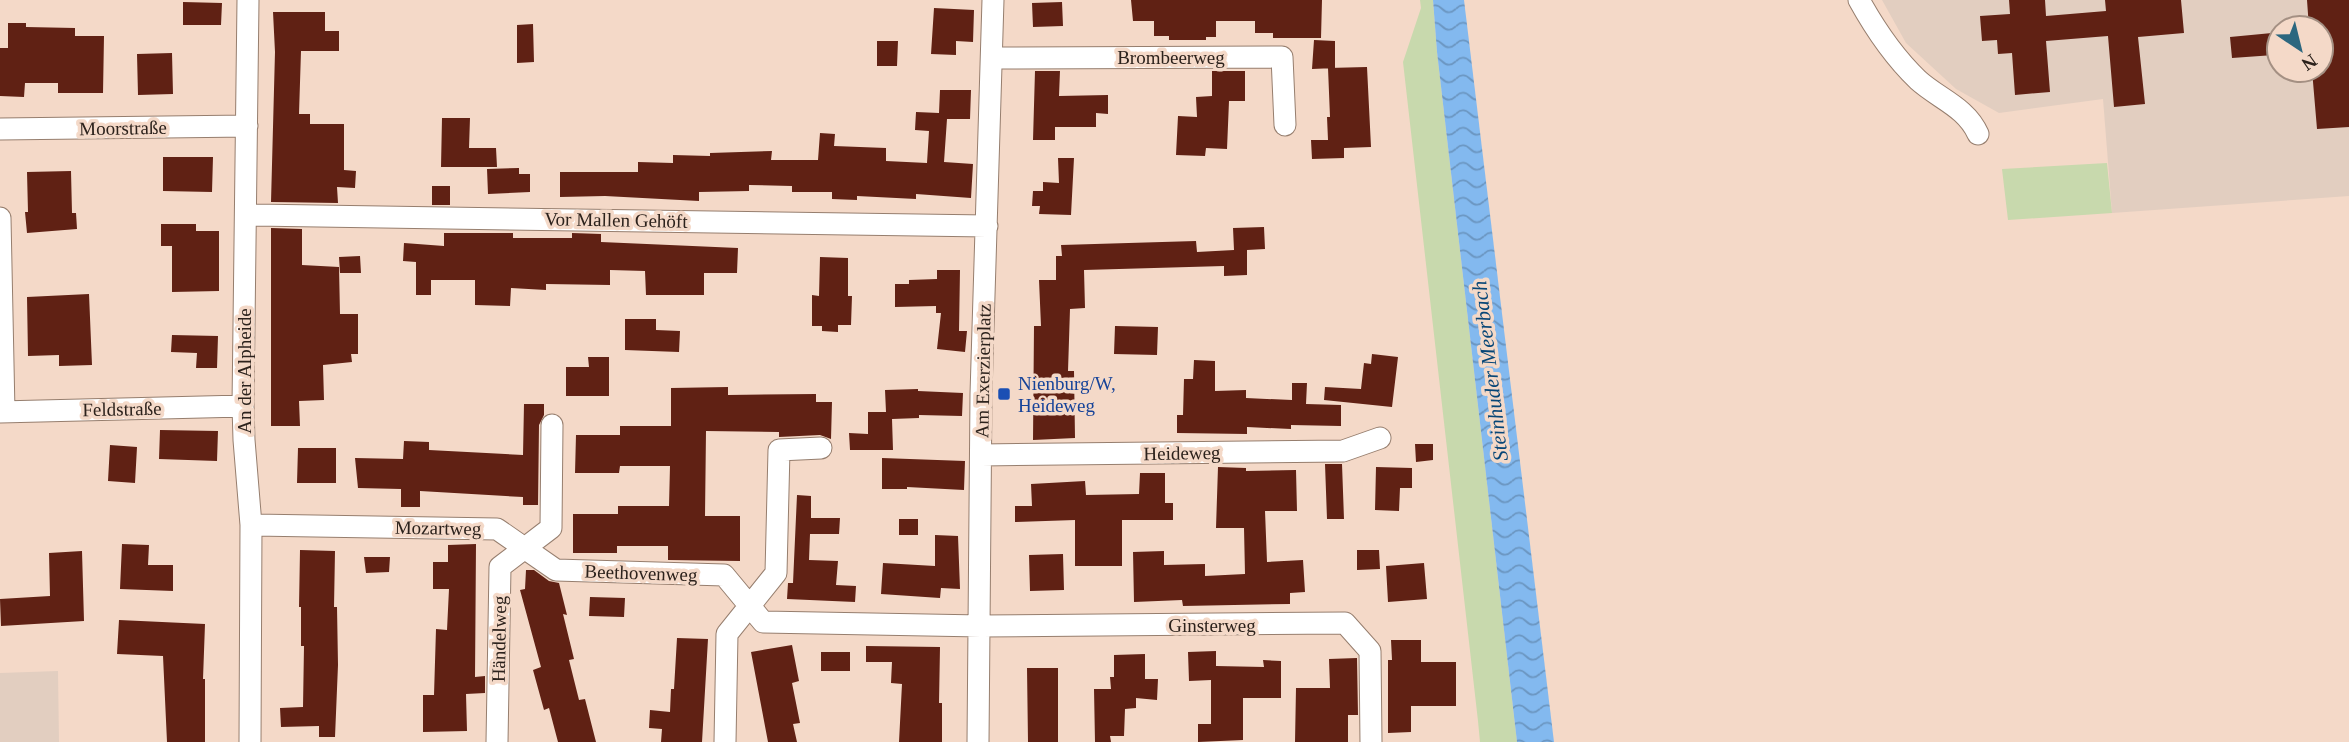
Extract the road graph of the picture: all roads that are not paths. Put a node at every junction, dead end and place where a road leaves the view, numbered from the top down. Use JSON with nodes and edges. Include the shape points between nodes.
{"nodes":[{"id":1,"x":248,"y":0,"type":"edge"},
{"id":2,"x":993,"y":0,"type":"edge"},
{"id":3,"x":1859,"y":0,"type":"edge"},
{"id":4,"x":992,"y":58,"type":"junction"},
{"id":5,"x":1285,"y":124,"type":"dead end"},
{"id":6,"x":247,"y":126,"type":"junction"},
{"id":7,"x":0,"y":129,"type":"edge"},
{"id":8,"x":1978,"y":134,"type":"dead end"},
{"id":9,"x":246,"y":215,"type":"junction"},
{"id":10,"x":0,"y":218,"type":"edge"},
{"id":11,"x":987,"y":226,"type":"junction"},
{"id":12,"x":243,"y":406,"type":"junction"},
{"id":13,"x":2,"y":412,"type":"edge"},
{"id":14,"x":552,"y":425,"type":"dead end"},
{"id":15,"x":1380,"y":438,"type":"dead end"},
{"id":16,"x":821,"y":449,"type":"dead end"},
{"id":17,"x":981,"y":455,"type":"junction"},
{"id":18,"x":251,"y":525,"type":"junction"},
{"id":19,"x":525,"y":548,"type":"junction"},
{"id":20,"x":749,"y":606,"type":"junction"},
{"id":21,"x":981,"y":626,"type":"junction"},
{"id":22,"x":250,"y":742,"type":"edge"},
{"id":23,"x":497,"y":742,"type":"edge"},
{"id":24,"x":725,"y":742,"type":"edge"},
{"id":25,"x":978,"y":742,"type":"edge"},
{"id":26,"x":1371,"y":742,"type":"edge"}],
"edges":[{"from":1,"to":6,"type":"street","name":"An der Alpheide"},
{"from":2,"to":4,"type":"street","name":"Am Exerzierplatz"},
{"from":3,"to":8,"type":"street","via":[[1899,60],[1932,92],[1964,113]]},
{"from":4,"to":5,"type":"street","name":"Brombeerweg","via":[[1282,57]]},
{"from":4,"to":11,"type":"street","name":"Am Exerzierplatz"},
{"from":6,"to":7,"type":"street","name":"Moorstraße"},
{"from":6,"to":9,"type":"street","name":"An der Alpheide"},
{"from":9,"to":11,"type":"street","name":"Vor Mallen Gehöft"},
{"from":9,"to":12,"type":"street","name":"An der Alpheide"},
{"from":10,"to":13,"type":"street"},
{"from":11,"to":17,"type":"street","name":"Am Exerzierplatz"},
{"from":12,"to":13,"type":"street","name":"Feldstraße"},
{"from":12,"to":18,"type":"street","name":"An der Alpheide"},
{"from":14,"to":19,"type":"street","via":[[551,528]]},
{"from":15,"to":17,"type":"street","name":"Heideweg","via":[[1343,451]]},
{"from":16,"to":20,"type":"street","via":[[779,450],[776,573]]},
{"from":17,"to":21,"type":"street","name":"Am Exerzierplatz"},
{"from":18,"to":19,"type":"street","name":"Mozartweg","via":[[497,529]]},
{"from":18,"to":22,"type":"street","name":"An der Alpheide"},
{"from":19,"to":20,"type":"street","name":"Beethovenweg","via":[[556,570],[724,575]]},
{"from":19,"to":23,"type":"street","name":"Händelweg","via":[[500,567]]},
{"from":20,"to":21,"type":"street","name":"Beethovenweg","via":[[763,622]]},
{"from":20,"to":24,"type":"street","via":[[727,634]]},
{"from":21,"to":25,"type":"street","name":"Am Exerzierplatz"},
{"from":21,"to":26,"type":"street","name":"Ginsterweg","via":[[1345,623],[1370,651]]}]}
